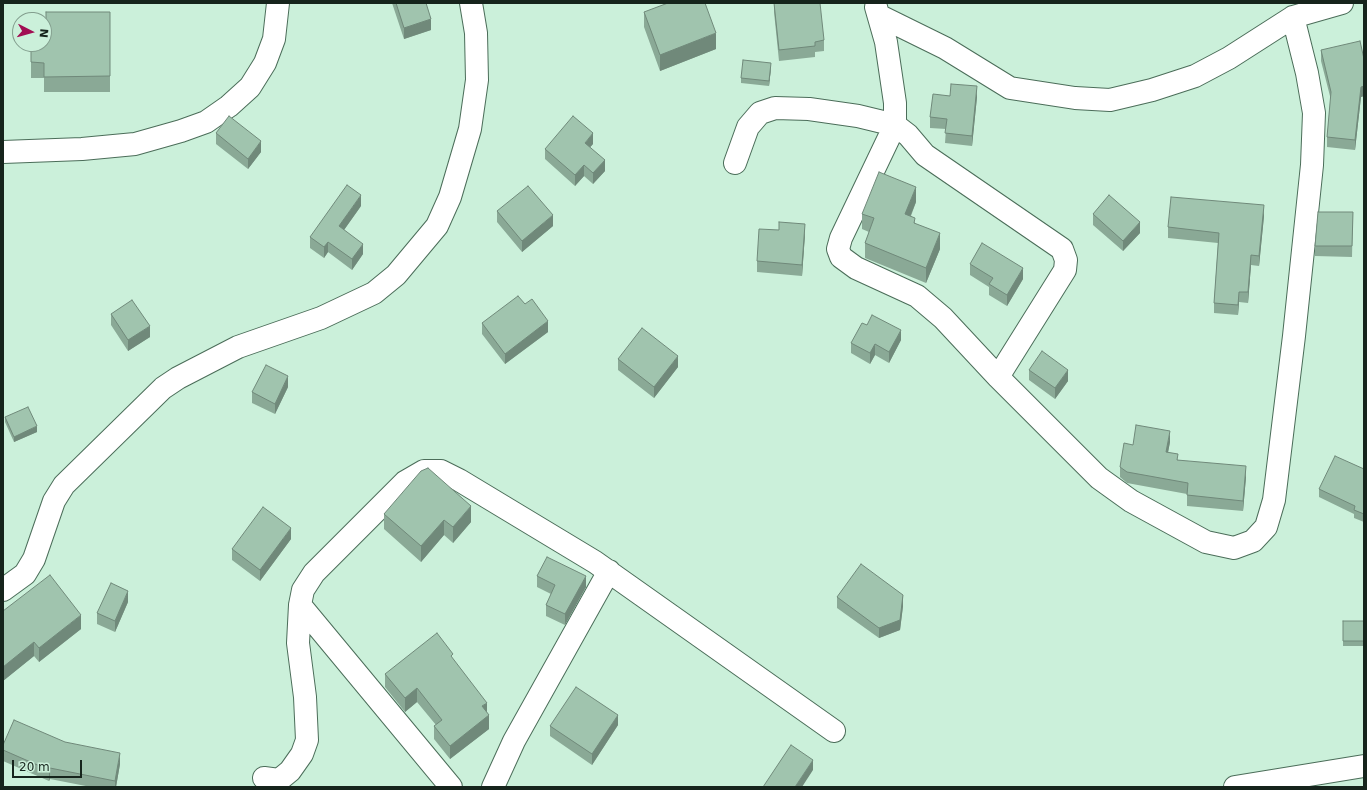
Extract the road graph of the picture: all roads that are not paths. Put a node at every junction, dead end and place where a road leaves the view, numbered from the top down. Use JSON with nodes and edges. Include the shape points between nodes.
{"nodes":[{"id":1,"x":278,"y":3,"type":"edge"},
{"id":2,"x":471,"y":3,"type":"edge"},
{"id":3,"x":1342,"y":3,"type":"edge"},
{"id":4,"x":877,"y":10,"type":"edge"},
{"id":5,"x":1293,"y":17,"type":"junction"},
{"id":6,"x":896,"y":125,"type":"junction"},
{"id":7,"x":3,"y":152,"type":"edge"},
{"id":8,"x":735,"y":162,"type":"dead end"},
{"id":9,"x":998,"y":377,"type":"junction"},
{"id":10,"x":609,"y":571,"type":"junction"},
{"id":11,"x":3,"y":590,"type":"edge"},
{"id":12,"x":300,"y":605,"type":"junction"},
{"id":13,"x":834,"y":731,"type":"dead end"},
{"id":14,"x":1364,"y":766,"type":"edge"},
{"id":15,"x":264,"y":778,"type":"dead end"},
{"id":16,"x":451,"y":787,"type":"edge"},
{"id":17,"x":493,"y":787,"type":"edge"},
{"id":18,"x":1236,"y":787,"type":"edge"}],
"edges":[{"from":1,"to":7,"type":"street","via":[[274,39],[265,63],[250,87],[206,122],[135,144]]},
{"from":2,"to":11,"type":"street","via":[[476,33],[477,80],[470,129],[450,197],[437,226],[396,275],[374,293],[321,318],[238,347],[184,374],[163,388],[64,485],[54,501],[31,564],[25,574]]},
{"from":3,"to":5,"type":"street"},
{"from":4,"to":5,"type":"street","via":[[1010,88],[1075,98],[1110,100],[1195,76],[1229,58]]},
{"from":4,"to":6,"type":"street","via":[[886,42]]},
{"from":5,"to":9,"type":"street","via":[[1314,113],[1312,165],[1274,500],[1266,527],[1253,541],[1234,548],[1206,542],[1131,501],[1099,478]]},
{"from":6,"to":8,"type":"street","via":[[809,109],[775,108],[760,113],[748,127]]},
{"from":6,"to":9,"type":"street","via":[[841,238],[838,250],[841,257],[856,268],[917,296],[943,318]]},
{"from":6,"to":9,"type":"street","via":[[925,155],[1062,249],[1066,260],[1065,270]]},
{"from":10,"to":12,"type":"street","via":[[459,480],[441,471],[424,471],[405,482],[314,573],[303,590]]},
{"from":10,"to":13,"type":"street"},
{"from":10,"to":17,"type":"street","via":[[514,741]]},
{"from":12,"to":15,"type":"street","via":[[298,643],[307,740],[302,754],[290,771],[279,780]]},
{"from":12,"to":16,"type":"street"},
{"from":14,"to":18,"type":"street"}]}
